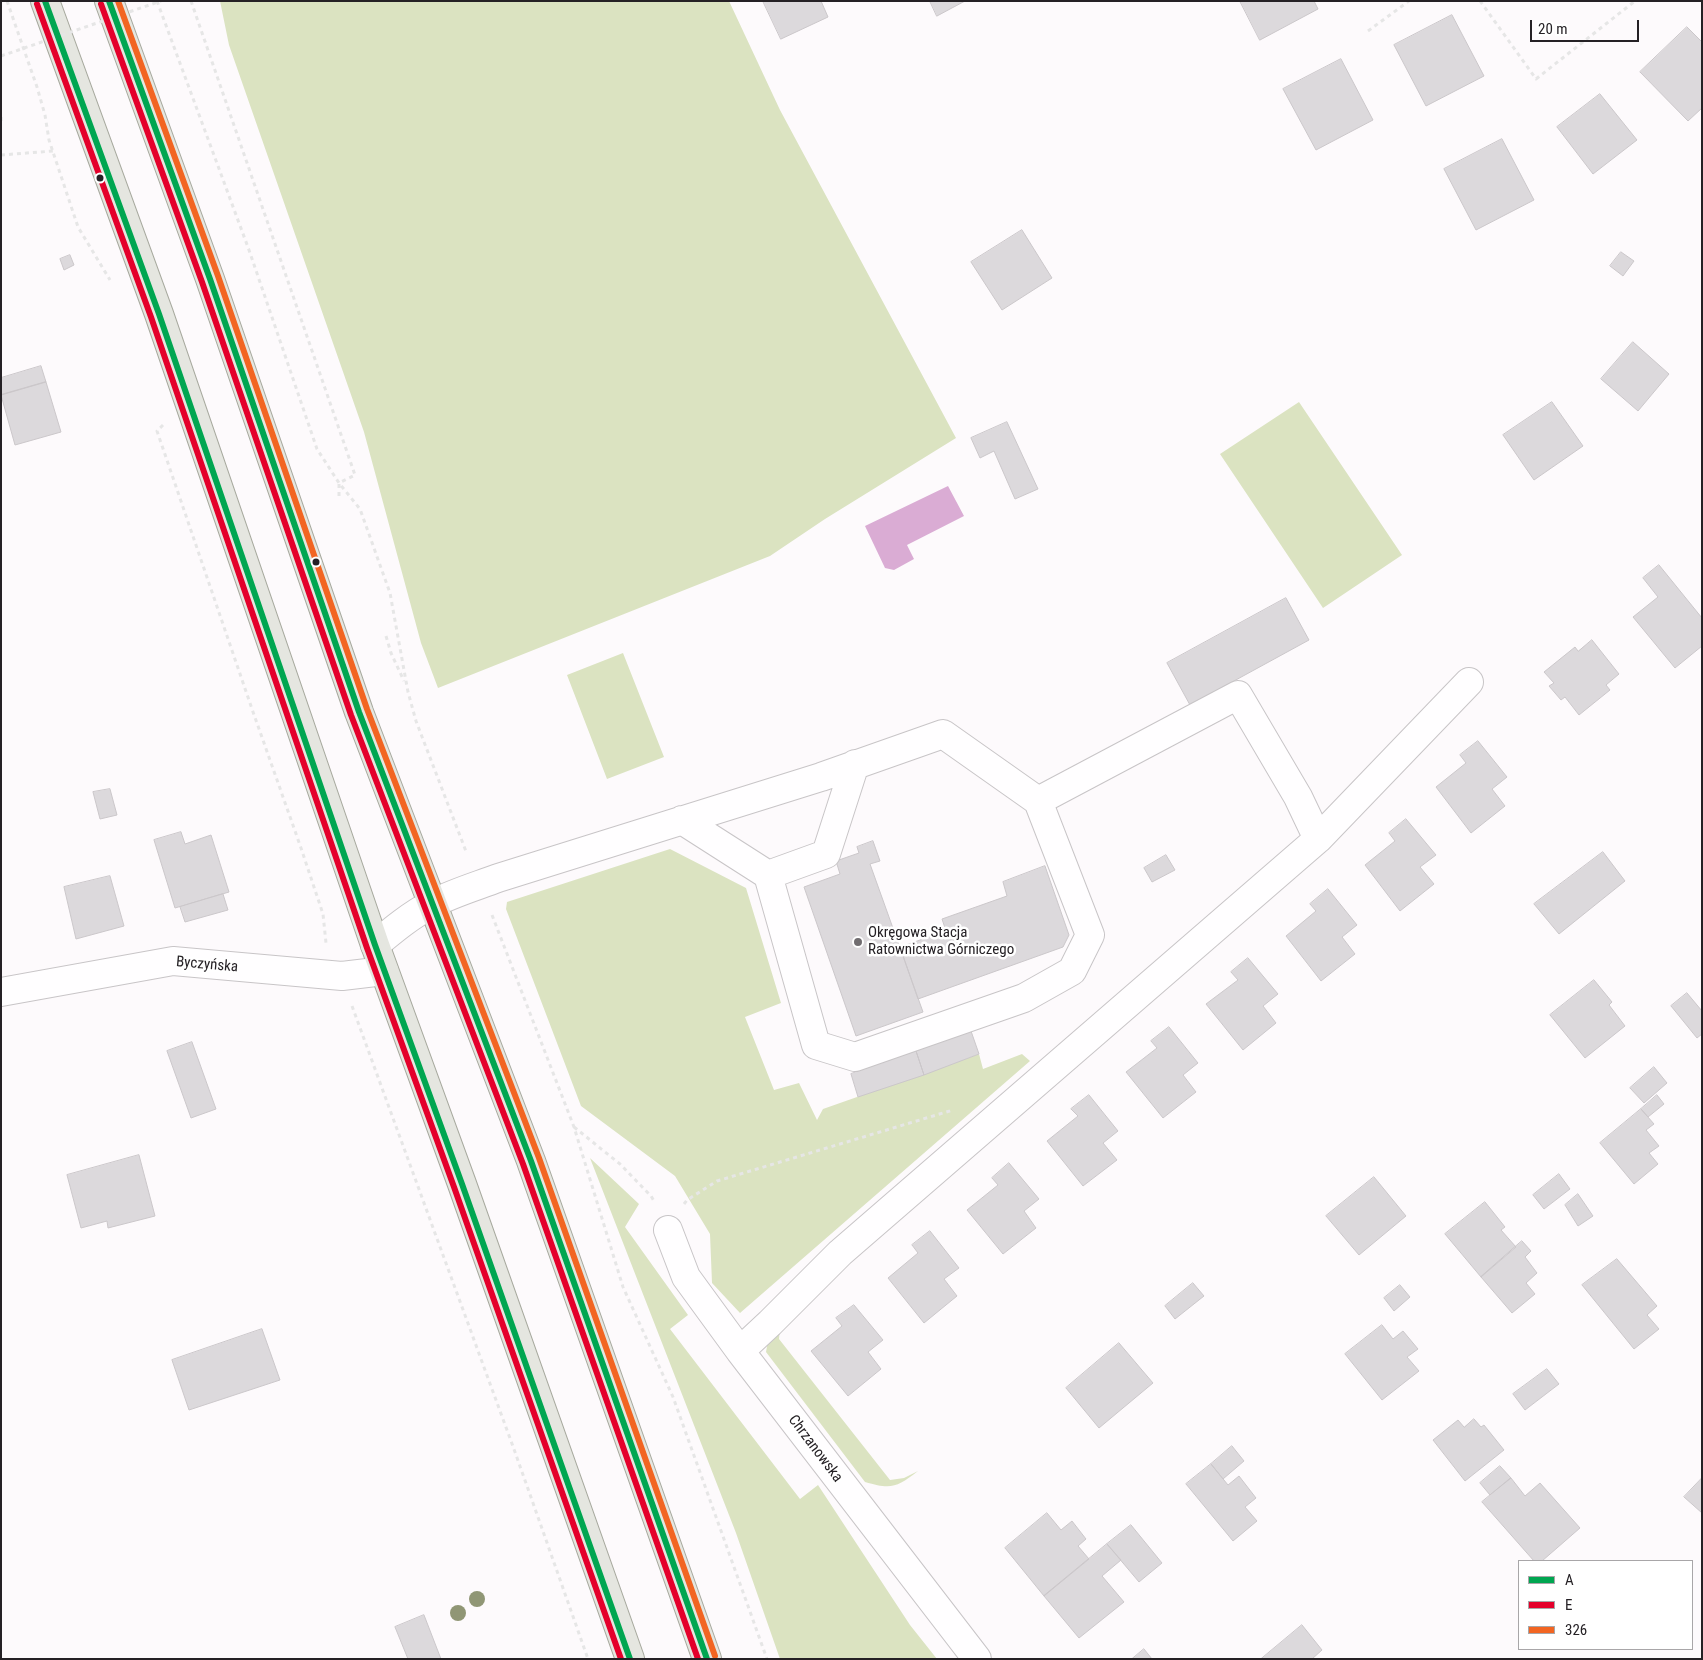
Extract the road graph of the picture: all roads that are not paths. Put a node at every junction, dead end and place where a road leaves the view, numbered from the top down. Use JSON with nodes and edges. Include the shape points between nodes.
{"nodes":[{"id":1,"x":45,"y":1,"type":"edge"},
{"id":2,"x":109,"y":1,"type":"edge"},
{"id":3,"x":1469,"y":682,"type":"dead end"},
{"id":4,"x":855,"y":764,"type":"junction"},
{"id":5,"x":1038,"y":801,"type":"junction"},
{"id":6,"x":682,"y":820,"type":"junction"},
{"id":7,"x":1318,"y":839,"type":"junction"},
{"id":8,"x":768,"y":874,"type":"junction"},
{"id":9,"x":433,"y":903,"type":"junction"},
{"id":10,"x":375,"y":945,"type":"junction"},
{"id":11,"x":384,"y":971,"type":"junction"},
{"id":12,"x":1,"y":992,"type":"edge"},
{"id":13,"x":668,"y":1230,"type":"road end"},
{"id":14,"x":740,"y":1350,"type":"junction"},
{"id":15,"x":630,"y":1659,"type":"edge"},
{"id":16,"x":707,"y":1659,"type":"edge"},
{"id":17,"x":977,"y":1659,"type":"edge"}],
"edges":[{"from":1,"to":10,"type":"main road","via":[[159,314]]},
{"from":2,"to":9,"type":"main road","via":[[210,279],[359,712]]},
{"from":3,"to":7,"type":"street"},
{"from":4,"to":5,"type":"street","via":[[943,734]]},
{"from":4,"to":6,"type":"street"},
{"from":4,"to":8,"type":"street","via":[[826,854]]},
{"from":5,"to":7,"type":"street","via":[[1238,696],[1298,797]]},
{"from":5,"to":8,"type":"street","via":[[1090,935],[1072,971],[1024,998],[855,1057],[816,1045]]},
{"from":6,"to":8,"type":"street"},
{"from":6,"to":9,"type":"street","via":[[479,885]]},
{"from":7,"to":14,"type":"street","via":[[840,1253]]},
{"from":9,"to":10,"type":"street","via":[[403,921]]},
{"from":9,"to":16,"type":"main road","via":[[531,1161]]},
{"from":10,"to":11,"type":"main road"},
{"from":11,"to":12,"type":"street","name":"Byczyńska","via":[[342,976],[173,961]]},
{"from":11,"to":15,"type":"main road"},
{"from":13,"to":14,"type":"street","name":"Chrzanowska","via":[[686,1277]]},
{"from":14,"to":17,"type":"street","name":"Chrzanowska"}]}
